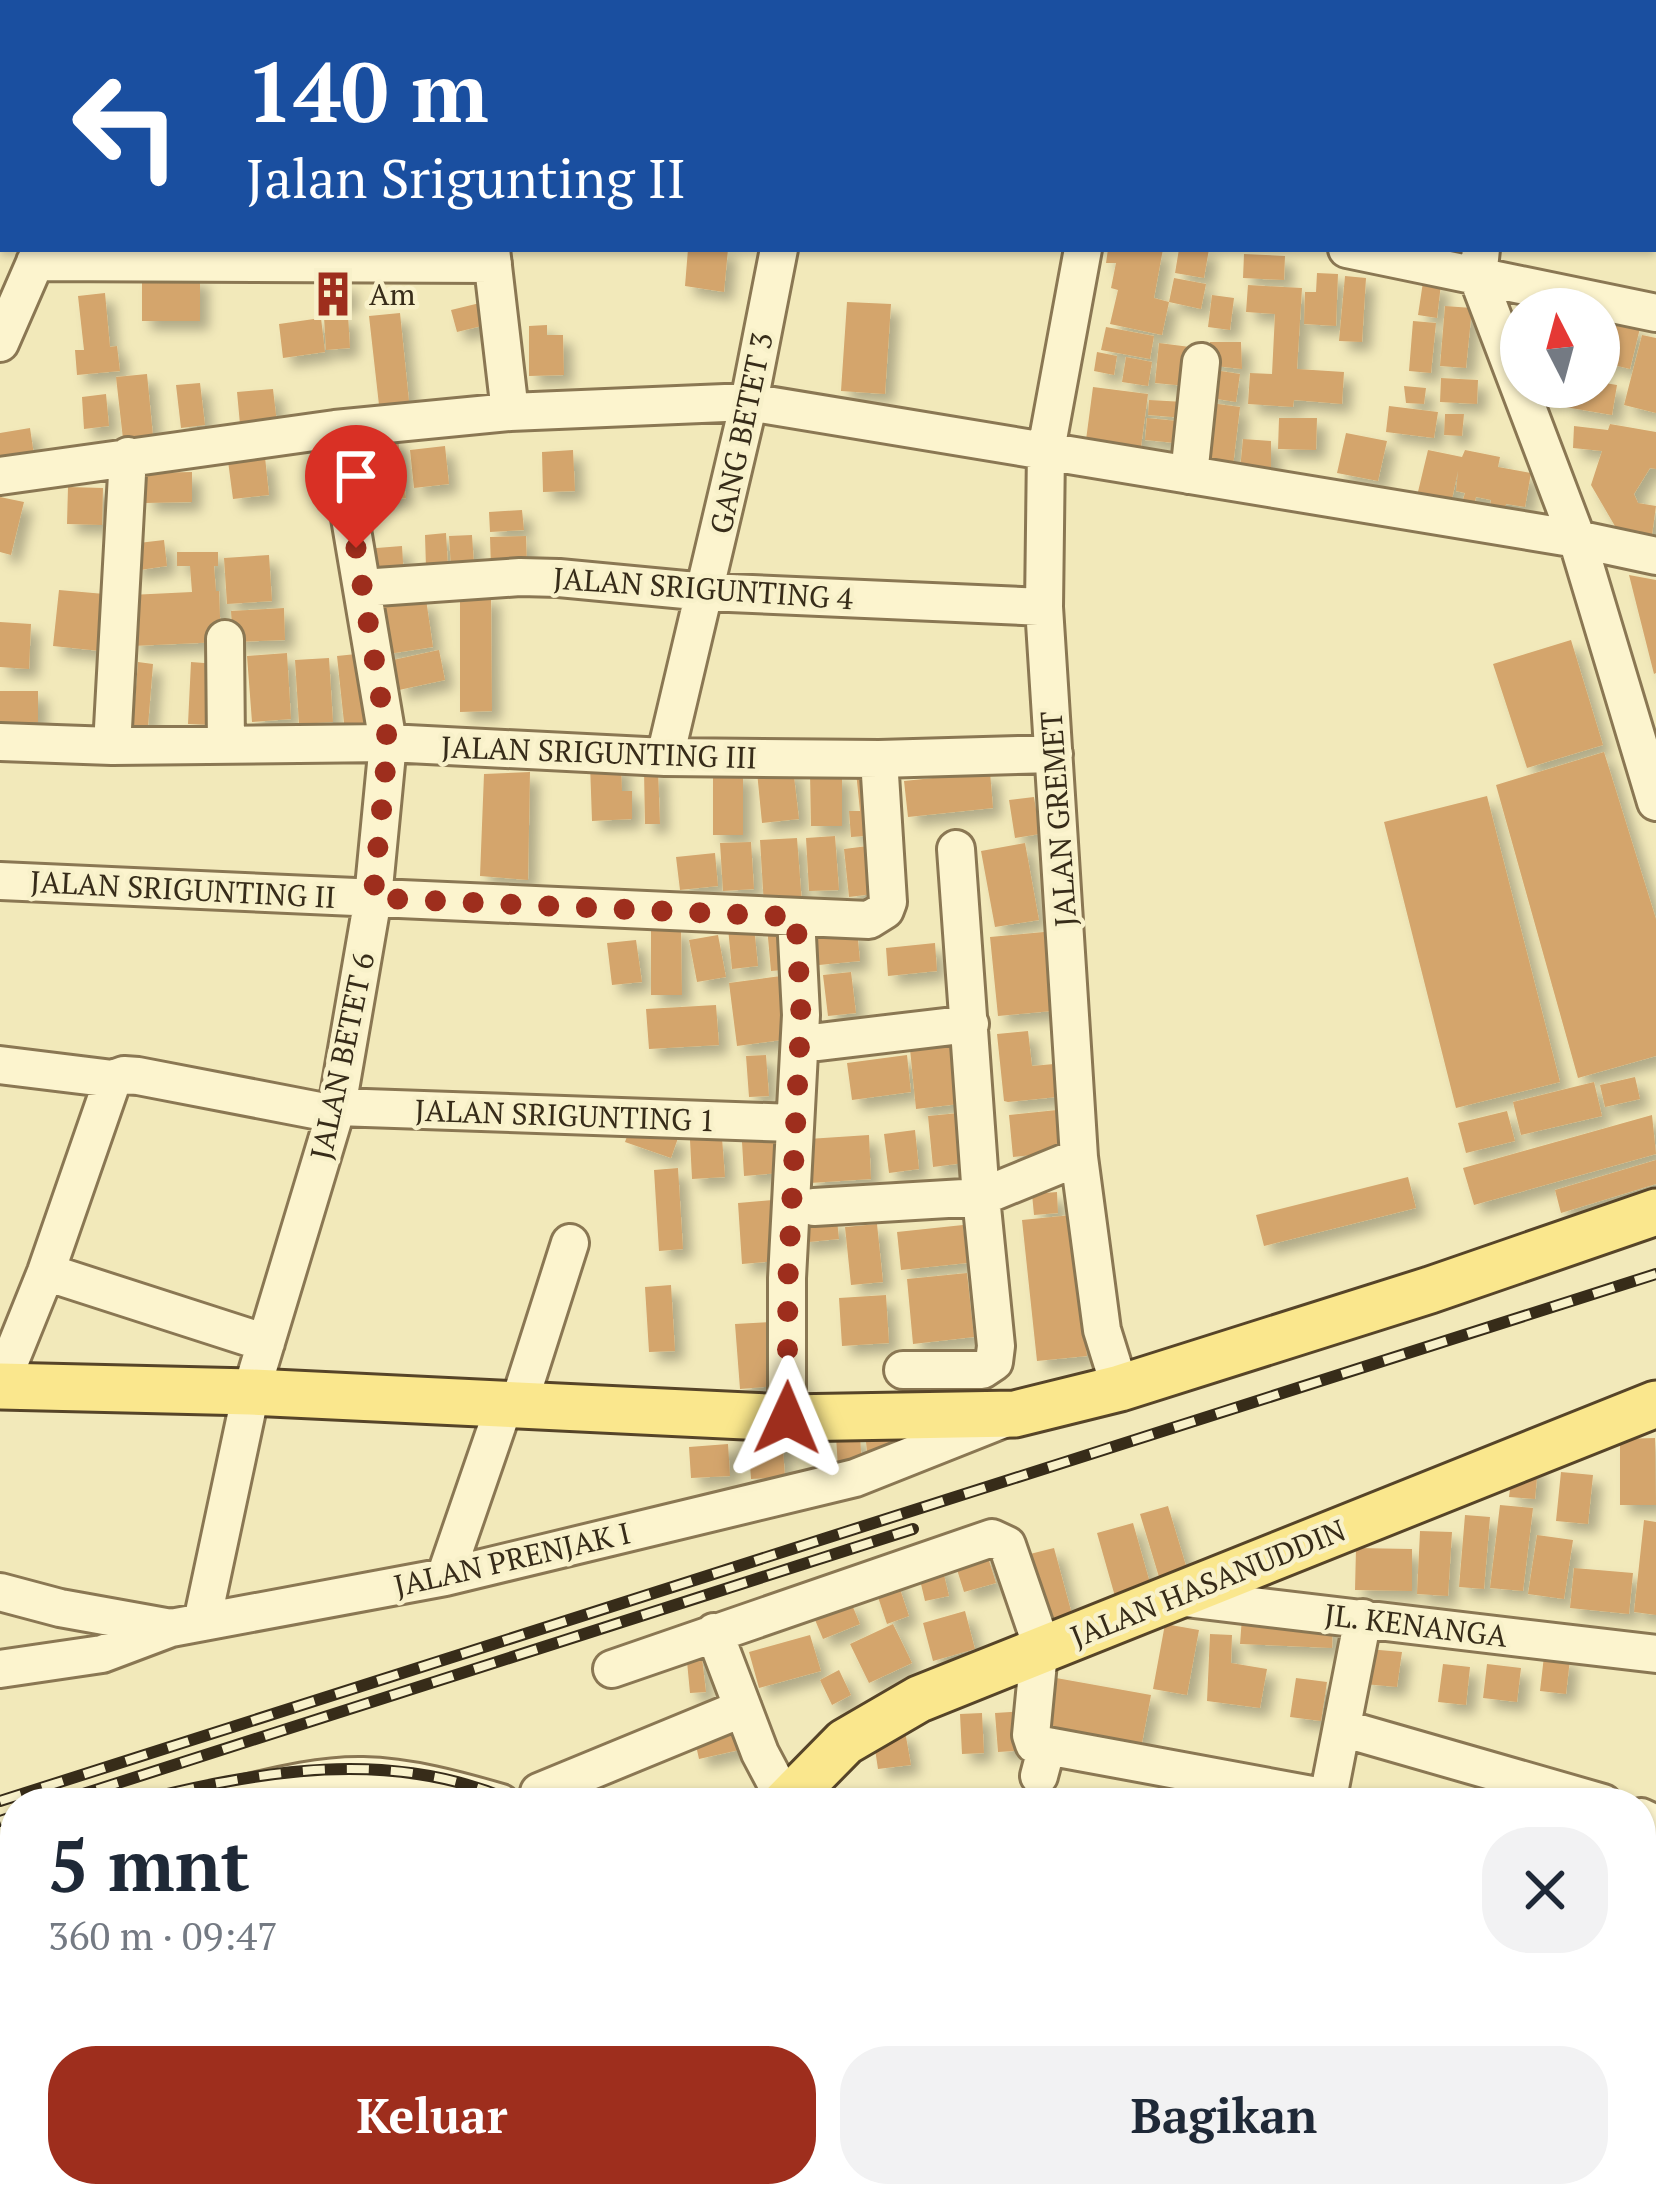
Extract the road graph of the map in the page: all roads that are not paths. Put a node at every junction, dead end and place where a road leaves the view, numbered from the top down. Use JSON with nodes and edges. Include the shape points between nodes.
{"nodes":[{"id":1,"x":778,"y":252,"type":"edge"},
{"id":2,"x":1082,"y":252,"type":"edge"},
{"id":3,"x":1373,"y":252,"type":"edge"},
{"id":4,"x":38,"y":256,"type":"edge"},
{"id":5,"x":492,"y":257,"type":"edge"},
{"id":6,"x":1479,"y":264,"type":"edge"},
{"id":7,"x":1656,"y":313,"type":"edge"},
{"id":8,"x":0,"y":343,"type":"edge"},
{"id":9,"x":1201,"y":362,"type":"dead end"},
{"id":10,"x":749,"y":402,"type":"junction"},
{"id":11,"x":510,"y":412,"type":"junction"},
{"id":12,"x":335,"y":429,"type":"junction"},
{"id":13,"x":1046,"y":450,"type":"junction"},
{"id":14,"x":128,"y":456,"type":"junction"},
{"id":15,"x":0,"y":476,"type":"edge"},
{"id":16,"x":1189,"y":476,"type":"junction"},
{"id":17,"x":1577,"y":539,"type":"junction"},
{"id":18,"x":1656,"y":556,"type":"edge"},
{"id":19,"x":362,"y":588,"type":"junction"},
{"id":20,"x":706,"y":592,"type":"junction"},
{"id":21,"x":1044,"y":607,"type":"junction"},
{"id":22,"x":225,"y":639,"type":"dead end"},
{"id":23,"x":0,"y":742,"type":"edge"},
{"id":24,"x":388,"y":743,"type":"junction"},
{"id":25,"x":226,"y":745,"type":"junction"},
{"id":26,"x":112,"y":746,"type":"junction"},
{"id":27,"x":1054,"y":754,"type":"junction"},
{"id":28,"x":665,"y":757,"type":"junction"},
{"id":29,"x":879,"y":759,"type":"junction"},
{"id":30,"x":1656,"y":802,"type":"edge"},
{"id":31,"x":956,"y":849,"type":"dead end"},
{"id":32,"x":0,"y":881,"type":"edge"},
{"id":33,"x":373,"y":898,"type":"junction"},
{"id":34,"x":796,"y":917,"type":"junction"},
{"id":35,"x":970,"y":1024,"type":"junction"},
{"id":36,"x":819,"y":1042,"type":"dead end"},
{"id":37,"x":0,"y":1065,"type":"edge"},
{"id":38,"x":113,"y":1079,"type":"junction"},
{"id":39,"x":336,"y":1111,"type":"junction"},
{"id":40,"x":794,"y":1123,"type":"junction"},
{"id":41,"x":1079,"y":1157,"type":"junction"},
{"id":42,"x":981,"y":1198,"type":"junction"},
{"id":43,"x":814,"y":1207,"type":"dead end"},
{"id":44,"x":1656,"y":1212,"type":"edge"},
{"id":45,"x":570,"y":1243,"type":"dead end"},
{"id":46,"x":46,"y":1272,"type":"junction"},
{"id":47,"x":266,"y":1343,"type":"junction"},
{"id":48,"x":903,"y":1370,"type":"dead end"},
{"id":49,"x":0,"y":1386,"type":"edge"},
{"id":50,"x":1120,"y":1388,"type":"junction"},
{"id":51,"x":251,"y":1391,"type":"junction"},
{"id":52,"x":512,"y":1403,"type":"junction"},
{"id":53,"x":1654,"y":1406,"type":"edge"},
{"id":54,"x":1015,"y":1414,"type":"junction"},
{"id":55,"x":787,"y":1418,"type":"junction"},
{"id":56,"x":445,"y":1577,"type":"junction"},
{"id":57,"x":0,"y":1592,"type":"edge"},
{"id":58,"x":1177,"y":1597,"type":"junction"},
{"id":59,"x":1363,"y":1618,"type":"junction"},
{"id":60,"x":187,"y":1624,"type":"junction"},
{"id":61,"x":714,"y":1632,"type":"junction"},
{"id":62,"x":1041,"y":1651,"type":"junction"},
{"id":63,"x":1656,"y":1654,"type":"edge"},
{"id":64,"x":0,"y":1669,"type":"edge"},
{"id":65,"x":612,"y":1669,"type":"dead end"},
{"id":66,"x":743,"y":1708,"type":"junction"},
{"id":67,"x":1342,"y":1729,"type":"junction"},
{"id":68,"x":276,"y":1788,"type":"edge"},
{"id":69,"x":438,"y":1788,"type":"edge"},
{"id":70,"x":549,"y":1788,"type":"edge"},
{"id":71,"x":778,"y":1788,"type":"edge"},
{"id":72,"x":800,"y":1788,"type":"edge"},
{"id":73,"x":1235,"y":1788,"type":"edge"},
{"id":74,"x":1330,"y":1788,"type":"edge"},
{"id":75,"x":1550,"y":1788,"type":"edge"}],
"edges":[{"from":1,"to":10,"type":"street","name":"GANG BETET 3"},
{"from":2,"to":13,"type":"street","name":"JALAN GREMET"},
{"from":3,"to":6,"type":"street"},
{"from":4,"to":5,"type":"street"},
{"from":4,"to":8,"type":"street"},
{"from":5,"to":11,"type":"street"},
{"from":6,"to":7,"type":"street"},
{"from":6,"to":17,"type":"street"},
{"from":9,"to":16,"type":"street"},
{"from":10,"to":11,"type":"street"},
{"from":10,"to":13,"type":"street"},
{"from":10,"to":20,"type":"street","name":"GANG BETET 3"},
{"from":11,"to":12,"type":"street"},
{"from":12,"to":14,"type":"street"},
{"from":12,"to":19,"type":"street","name":"JALAN BETET 6"},
{"from":13,"to":16,"type":"street"},
{"from":13,"to":21,"type":"street","name":"JALAN GREMET"},
{"from":14,"to":15,"type":"street"},
{"from":14,"to":26,"type":"street"},
{"from":16,"to":17,"type":"street"},
{"from":17,"to":18,"type":"street"},
{"from":17,"to":30,"type":"street"},
{"from":19,"to":20,"type":"street","name":"JALAN SRIGUNTING 4","via":[[520,577]]},
{"from":19,"to":24,"type":"street","name":"JALAN BETET 6"},
{"from":20,"to":21,"type":"street","name":"JALAN SRIGUNTING 4"},
{"from":20,"to":28,"type":"street","name":"GANG BETET 3"},
{"from":21,"to":27,"type":"street","name":"JALAN GREMET"},
{"from":22,"to":25,"type":"street"},
{"from":23,"to":26,"type":"street","name":"JALAN SRIGUNTING III"},
{"from":24,"to":25,"type":"street","name":"JALAN SRIGUNTING III"},
{"from":24,"to":28,"type":"street","name":"JALAN SRIGUNTING III"},
{"from":24,"to":33,"type":"street","name":"JALAN BETET 6"},
{"from":25,"to":26,"type":"street","name":"JALAN SRIGUNTING III"},
{"from":27,"to":29,"type":"street","name":"JALAN SRIGUNTING III"},
{"from":27,"to":41,"type":"street","name":"JALAN GREMET"},
{"from":28,"to":29,"type":"street","name":"JALAN SRIGUNTING III"},
{"from":29,"to":34,"type":"street","name":"JALAN SRIGUNTING II","via":[[888,902],[869,920]]},
{"from":31,"to":35,"type":"street"},
{"from":32,"to":33,"type":"street","name":"JALAN SRIGUNTING II"},
{"from":33,"to":34,"type":"street","name":"JALAN SRIGUNTING II"},
{"from":33,"to":39,"type":"street","name":"JALAN BETET 6"},
{"from":34,"to":40,"type":"street"},
{"from":35,"to":36,"type":"street"},
{"from":35,"to":42,"type":"street"},
{"from":37,"to":38,"type":"street","name":"JALAN SRIGUNTING 1"},
{"from":38,"to":39,"type":"street","name":"JALAN SRIGUNTING 1","via":[[138,1076]]},
{"from":38,"to":46,"type":"street"},
{"from":39,"to":40,"type":"street","name":"JALAN SRIGUNTING 1"},
{"from":39,"to":47,"type":"street","name":"JALAN BETET 6"},
{"from":40,"to":55,"type":"street"},
{"from":41,"to":42,"type":"street"},
{"from":41,"to":50,"type":"street","name":"JALAN GREMET","via":[[1102,1330]]},
{"from":42,"to":43,"type":"street"},
{"from":42,"to":48,"type":"street","via":[[994,1362],[982,1370]]},
{"from":44,"to":50,"type":"main road"},
{"from":45,"to":52,"type":"street"},
{"from":46,"to":47,"type":"street"},
{"from":46,"to":49,"type":"street"},
{"from":47,"to":51,"type":"street","name":"JALAN BETET 6"},
{"from":49,"to":51,"type":"main road"},
{"from":50,"to":54,"type":"main road"},
{"from":51,"to":52,"type":"main road"},
{"from":51,"to":60,"type":"street","name":"JALAN BETET 6"},
{"from":52,"to":55,"type":"main road"},
{"from":52,"to":56,"type":"street"},
{"from":53,"to":58,"type":"main road","name":"JALAN HASANUDDIN"},
{"from":54,"to":55,"type":"main road"},
{"from":54,"to":56,"type":"street","name":"JALAN PRENJAK I","via":[[855,1478]]},
{"from":56,"to":60,"type":"street","name":"JALAN PRENJAK I"},
{"from":57,"to":60,"type":"street"},
{"from":58,"to":59,"type":"street","name":"JL. KENANGA"},
{"from":58,"to":62,"type":"main road","name":"JALAN HASANUDDIN"},
{"from":59,"to":63,"type":"street","name":"JL. KENANGA"},
{"from":59,"to":67,"type":"street"},
{"from":60,"to":64,"type":"street","name":"JALAN PRENJAK I","via":[[102,1654]]},
{"from":61,"to":62,"type":"street","via":[[998,1538]]},
{"from":61,"to":65,"type":"street"},
{"from":61,"to":66,"type":"street"},
{"from":62,"to":72,"type":"main road","name":"JALAN HASANUDDIN","via":[[919,1699],[844,1742]]},
{"from":62,"to":73,"type":"street","via":[[1031,1735],[1043,1761]]},
{"from":66,"to":70,"type":"street"},
{"from":66,"to":71,"type":"street"},
{"from":67,"to":74,"type":"street"},
{"from":67,"to":75,"type":"street"},
{"from":68,"to":69,"type":"street","via":[[363,1776]]}]}
